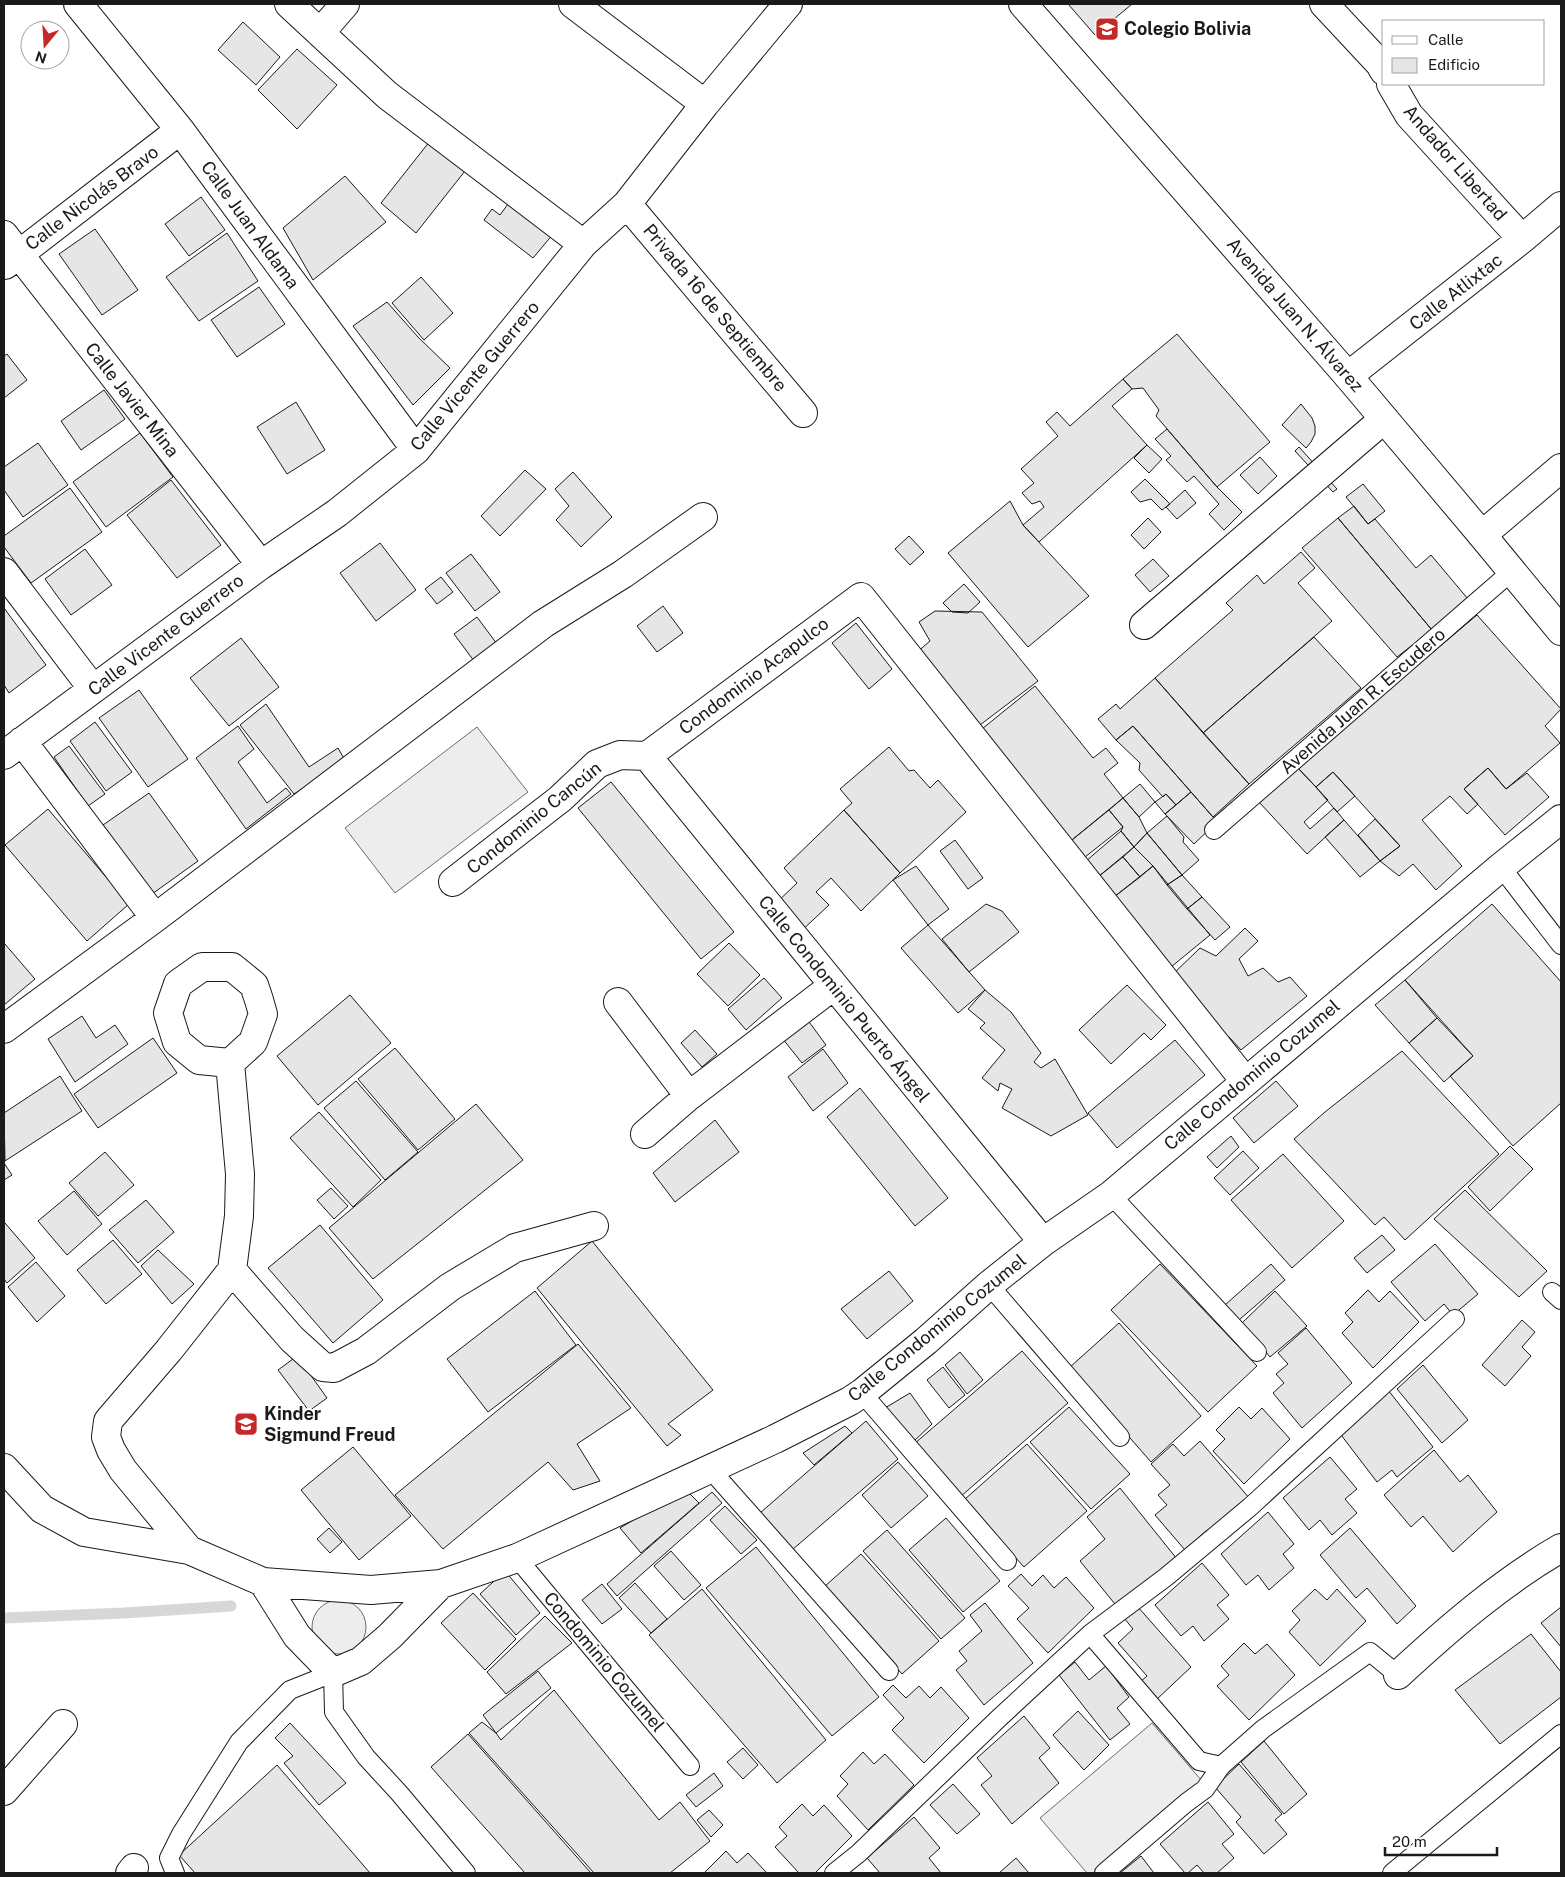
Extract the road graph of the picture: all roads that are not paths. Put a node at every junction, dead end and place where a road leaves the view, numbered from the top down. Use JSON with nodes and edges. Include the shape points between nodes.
{"nodes":[{"id":1,"x":78,"y":4,"type":"edge"},
{"id":2,"x":289,"y":4,"type":"edge"},
{"id":3,"x":345,"y":4,"type":"edge"},
{"id":4,"x":573,"y":4,"type":"edge"},
{"id":5,"x":788,"y":4,"type":"edge"},
{"id":6,"x":1023,"y":4,"type":"edge"},
{"id":7,"x":1324,"y":4,"type":"edge"},
{"id":8,"x":320,"y":33,"type":"junction"},
{"id":9,"x":1382,"y":68,"type":"edge"},
{"id":10,"x":1392,"y":85,"type":"edge"},
{"id":11,"x":705,"y":104,"type":"junction"},
{"id":12,"x":180,"y":130,"type":"junction"},
{"id":13,"x":627,"y":204,"type":"junction"},
{"id":14,"x":1561,"y":206,"type":"edge"},
{"id":15,"x":1522,"y":239,"type":"junction"},
{"id":16,"x":583,"y":244,"type":"junction"},
{"id":17,"x":9,"y":252,"type":"edge"},
{"id":18,"x":1348,"y":376,"type":"junction"},
{"id":19,"x":803,"y":413,"type":"dead end"},
{"id":20,"x":1384,"y":419,"type":"junction"},
{"id":21,"x":416,"y":450,"type":"junction"},
{"id":22,"x":1561,"y":468,"type":"edge"},
{"id":23,"x":703,"y":516,"type":"dead end"},
{"id":24,"x":1482,"y":535,"type":"junction"},
{"id":25,"x":260,"y":565,"type":"junction"},
{"id":26,"x":4,"y":572,"type":"edge"},
{"id":27,"x":1512,"y":572,"type":"junction"},
{"id":28,"x":1144,"y":625,"type":"dead end"},
{"id":29,"x":1561,"y":631,"type":"edge"},
{"id":30,"x":93,"y":689,"type":"junction"},
{"id":31,"x":13,"y":748,"type":"edge"},
{"id":32,"x":647,"y":756,"type":"junction"},
{"id":33,"x":1561,"y":819,"type":"edge"},
{"id":34,"x":1214,"y":830,"type":"dead end"},
{"id":35,"x":1501,"y":867,"type":"junction"},
{"id":36,"x":453,"y":882,"type":"dead end"},
{"id":37,"x":154,"y":918,"type":"junction"},
{"id":38,"x":1561,"y":945,"type":"edge"},
{"id":39,"x":833,"y":986,"type":"junction"},
{"id":40,"x":618,"y":1002,"type":"dead end"},
{"id":41,"x":4,"y":1030,"type":"edge"},
{"id":42,"x":230,"y":1063,"type":"dead end"},
{"id":43,"x":1245,"y":1080,"type":"junction"},
{"id":44,"x":689,"y":1096,"type":"junction"},
{"id":45,"x":644,"y":1134,"type":"dead end"},
{"id":46,"x":1111,"y":1195,"type":"junction"},
{"id":47,"x":594,"y":1226,"type":"dead end"},
{"id":48,"x":1043,"y":1242,"type":"junction"},
{"id":49,"x":232,"y":1270,"type":"junction"},
{"id":50,"x":989,"y":1286,"type":"junction"},
{"id":51,"x":1455,"y":1318,"type":"dead end"},
{"id":52,"x":1257,"y":1352,"type":"dead end"},
{"id":53,"x":862,"y":1393,"type":"junction"},
{"id":54,"x":1120,"y":1437,"type":"dead end"},
{"id":55,"x":4,"y":1468,"type":"edge"},
{"id":56,"x":710,"y":1469,"type":"junction"},
{"id":57,"x":1561,"y":1548,"type":"edge"},
{"id":58,"x":189,"y":1550,"type":"junction"},
{"id":59,"x":517,"y":1558,"type":"junction"},
{"id":60,"x":1007,"y":1561,"type":"dead end"},
{"id":61,"x":263,"y":1582,"type":"junction"},
{"id":62,"x":441,"y":1584,"type":"junction"},
{"id":63,"x":1090,"y":1634,"type":"junction"},
{"id":64,"x":890,"y":1670,"type":"dead end"},
{"id":65,"x":333,"y":1672,"type":"junction"},
{"id":66,"x":1398,"y":1675,"type":"joint"},
{"id":67,"x":63,"y":1724,"type":"dead end"},
{"id":68,"x":1561,"y":1734,"type":"edge"},
{"id":69,"x":690,"y":1766,"type":"dead end"},
{"id":70,"x":1221,"y":1766,"type":"junction"},
{"id":71,"x":4,"y":1791,"type":"edge"},
{"id":72,"x":175,"y":1873,"type":"edge"},
{"id":73,"x":466,"y":1873,"type":"edge"},
{"id":74,"x":834,"y":1873,"type":"edge"},
{"id":75,"x":1104,"y":1873,"type":"edge"},
{"id":76,"x":1392,"y":1873,"type":"edge"}],
"edges":[{"from":1,"to":12,"type":"street","name":"Calle Juan Aldama"},
{"from":2,"to":8,"type":"street"},
{"from":3,"to":8,"type":"street"},
{"from":4,"to":11,"type":"street"},
{"from":5,"to":11,"type":"street","name":"Calle Vicente Guerrero"},
{"from":6,"to":18,"type":"street","name":"Avenida Juan N. Álvarez"},
{"from":7,"to":9,"type":"street"},
{"from":8,"to":16,"type":"street","via":[[387,95]]},
{"from":10,"to":15,"type":"street","name":"Andador Libertad","via":[[1409,115]]},
{"from":11,"to":13,"type":"street","name":"Calle Vicente Guerrero"},
{"from":12,"to":17,"type":"street","name":"Calle Nicolás Bravo"},
{"from":12,"to":21,"type":"street","name":"Calle Juan Aldama"},
{"from":13,"to":16,"type":"street","name":"Calle Vicente Guerrero"},
{"from":13,"to":19,"type":"street","name":"Privada 16 de Septiembre"},
{"from":14,"to":15,"type":"street","name":"Calle Atlixtac"},
{"from":15,"to":18,"type":"street","name":"Calle Atlixtac"},
{"from":16,"to":21,"type":"street","name":"Calle Vicente Guerrero"},
{"from":17,"to":25,"type":"street","name":"Calle Javier Mina"},
{"from":18,"to":20,"type":"street","name":"Avenida Juan N. Álvarez"},
{"from":20,"to":24,"type":"street","name":"Avenida Juan N. Álvarez"},
{"from":20,"to":28,"type":"street"},
{"from":21,"to":25,"type":"street","name":"Calle Vicente Guerrero","via":[[337,513]]},
{"from":22,"to":24,"type":"street"},
{"from":23,"to":37,"type":"street","via":[[623,574],[543,624]]},
{"from":24,"to":27,"type":"street","name":"Avenida Juan N. Álvarez"},
{"from":25,"to":30,"type":"street","name":"Calle Vicente Guerrero"},
{"from":26,"to":30,"type":"street"},
{"from":27,"to":29,"type":"street","name":"Avenida Juan N. Álvarez"},
{"from":27,"to":34,"type":"lane","name":"Avenida Juan R. Escudero"},
{"from":30,"to":31,"type":"street","name":"Calle Vicente Guerrero"},
{"from":31,"to":37,"type":"street"},
{"from":32,"to":36,"type":"street","name":"Condominio Cancún","via":[[620,755],[597,764],[560,799]]},
{"from":32,"to":39,"type":"street","name":"Calle Condominio Puerto Ángel"},
{"from":32,"to":43,"type":"street","name":"Condominio Acapulco","via":[[861,597]]},
{"from":33,"to":35,"type":"street","name":"Calle Condominio Cozumel"},
{"from":35,"to":38,"type":"lane"},
{"from":35,"to":43,"type":"street","name":"Calle Condominio Cozumel"},
{"from":37,"to":41,"type":"street"},
{"from":39,"to":44,"type":"street"},
{"from":39,"to":48,"type":"street","name":"Calle Condominio Puerto Ángel"},
{"from":40,"to":44,"type":"street"},
{"from":42,"to":49,"type":"street","via":[[240,1174]]},
{"from":43,"to":46,"type":"street","name":"Calle Condominio Cozumel"},
{"from":44,"to":45,"type":"street"},
{"from":46,"to":48,"type":"street","name":"Calle Condominio Cozumel"},
{"from":46,"to":52,"type":"lane"},
{"from":47,"to":49,"type":"street","via":[[515,1248],[450,1287],[366,1351],[334,1368],[324,1367],[292,1339]]},
{"from":48,"to":50,"type":"street","name":"Calle Condominio Cozumel"},
{"from":49,"to":58,"type":"street","via":[[108,1421],[106,1437],[123,1470]]},
{"from":50,"to":53,"type":"street","name":"Calle Condominio Cozumel"},
{"from":50,"to":54,"type":"lane"},
{"from":51,"to":63,"type":"lane","via":[[1250,1507],[1166,1578]]},
{"from":53,"to":56,"type":"street","name":"Calle Condominio Cozumel"},
{"from":53,"to":60,"type":"lane"},
{"from":55,"to":58,"type":"street","name":"Calle Condominio Cozumel","via":[[42,1508],[84,1532]]},
{"from":56,"to":59,"type":"street","name":"Calle Condominio Cozumel"},
{"from":56,"to":64,"type":"lane"},
{"from":57,"to":66,"type":"street","via":[[1494,1594]]},
{"from":58,"to":61,"type":"street","name":"Calle Condominio Cozumel"},
{"from":59,"to":62,"type":"street","name":"Calle Condominio Cozumel"},
{"from":59,"to":69,"type":"lane","name":"Condominio Cozumel"},
{"from":61,"to":62,"type":"street","name":"Calle Condominio Cozumel","via":[[371,1590]]},
{"from":61,"to":65,"type":"street","via":[[297,1636]]},
{"from":62,"to":65,"type":"street","via":[[361,1661]]},
{"from":63,"to":70,"type":"lane","via":[[1199,1761]]},
{"from":63,"to":74,"type":"lane"},
{"from":65,"to":72,"type":"lane","via":[[290,1690],[239,1742],[169,1858]]},
{"from":65,"to":73,"type":"lane","via":[[334,1712],[366,1756]]},
{"from":66,"to":70,"type":"lane","via":[[1370,1652],[1263,1729]]},
{"from":67,"to":71,"type":"street"},
{"from":68,"to":76,"type":"lane"},
{"from":70,"to":75,"type":"lane","via":[[1205,1790]]}]}
